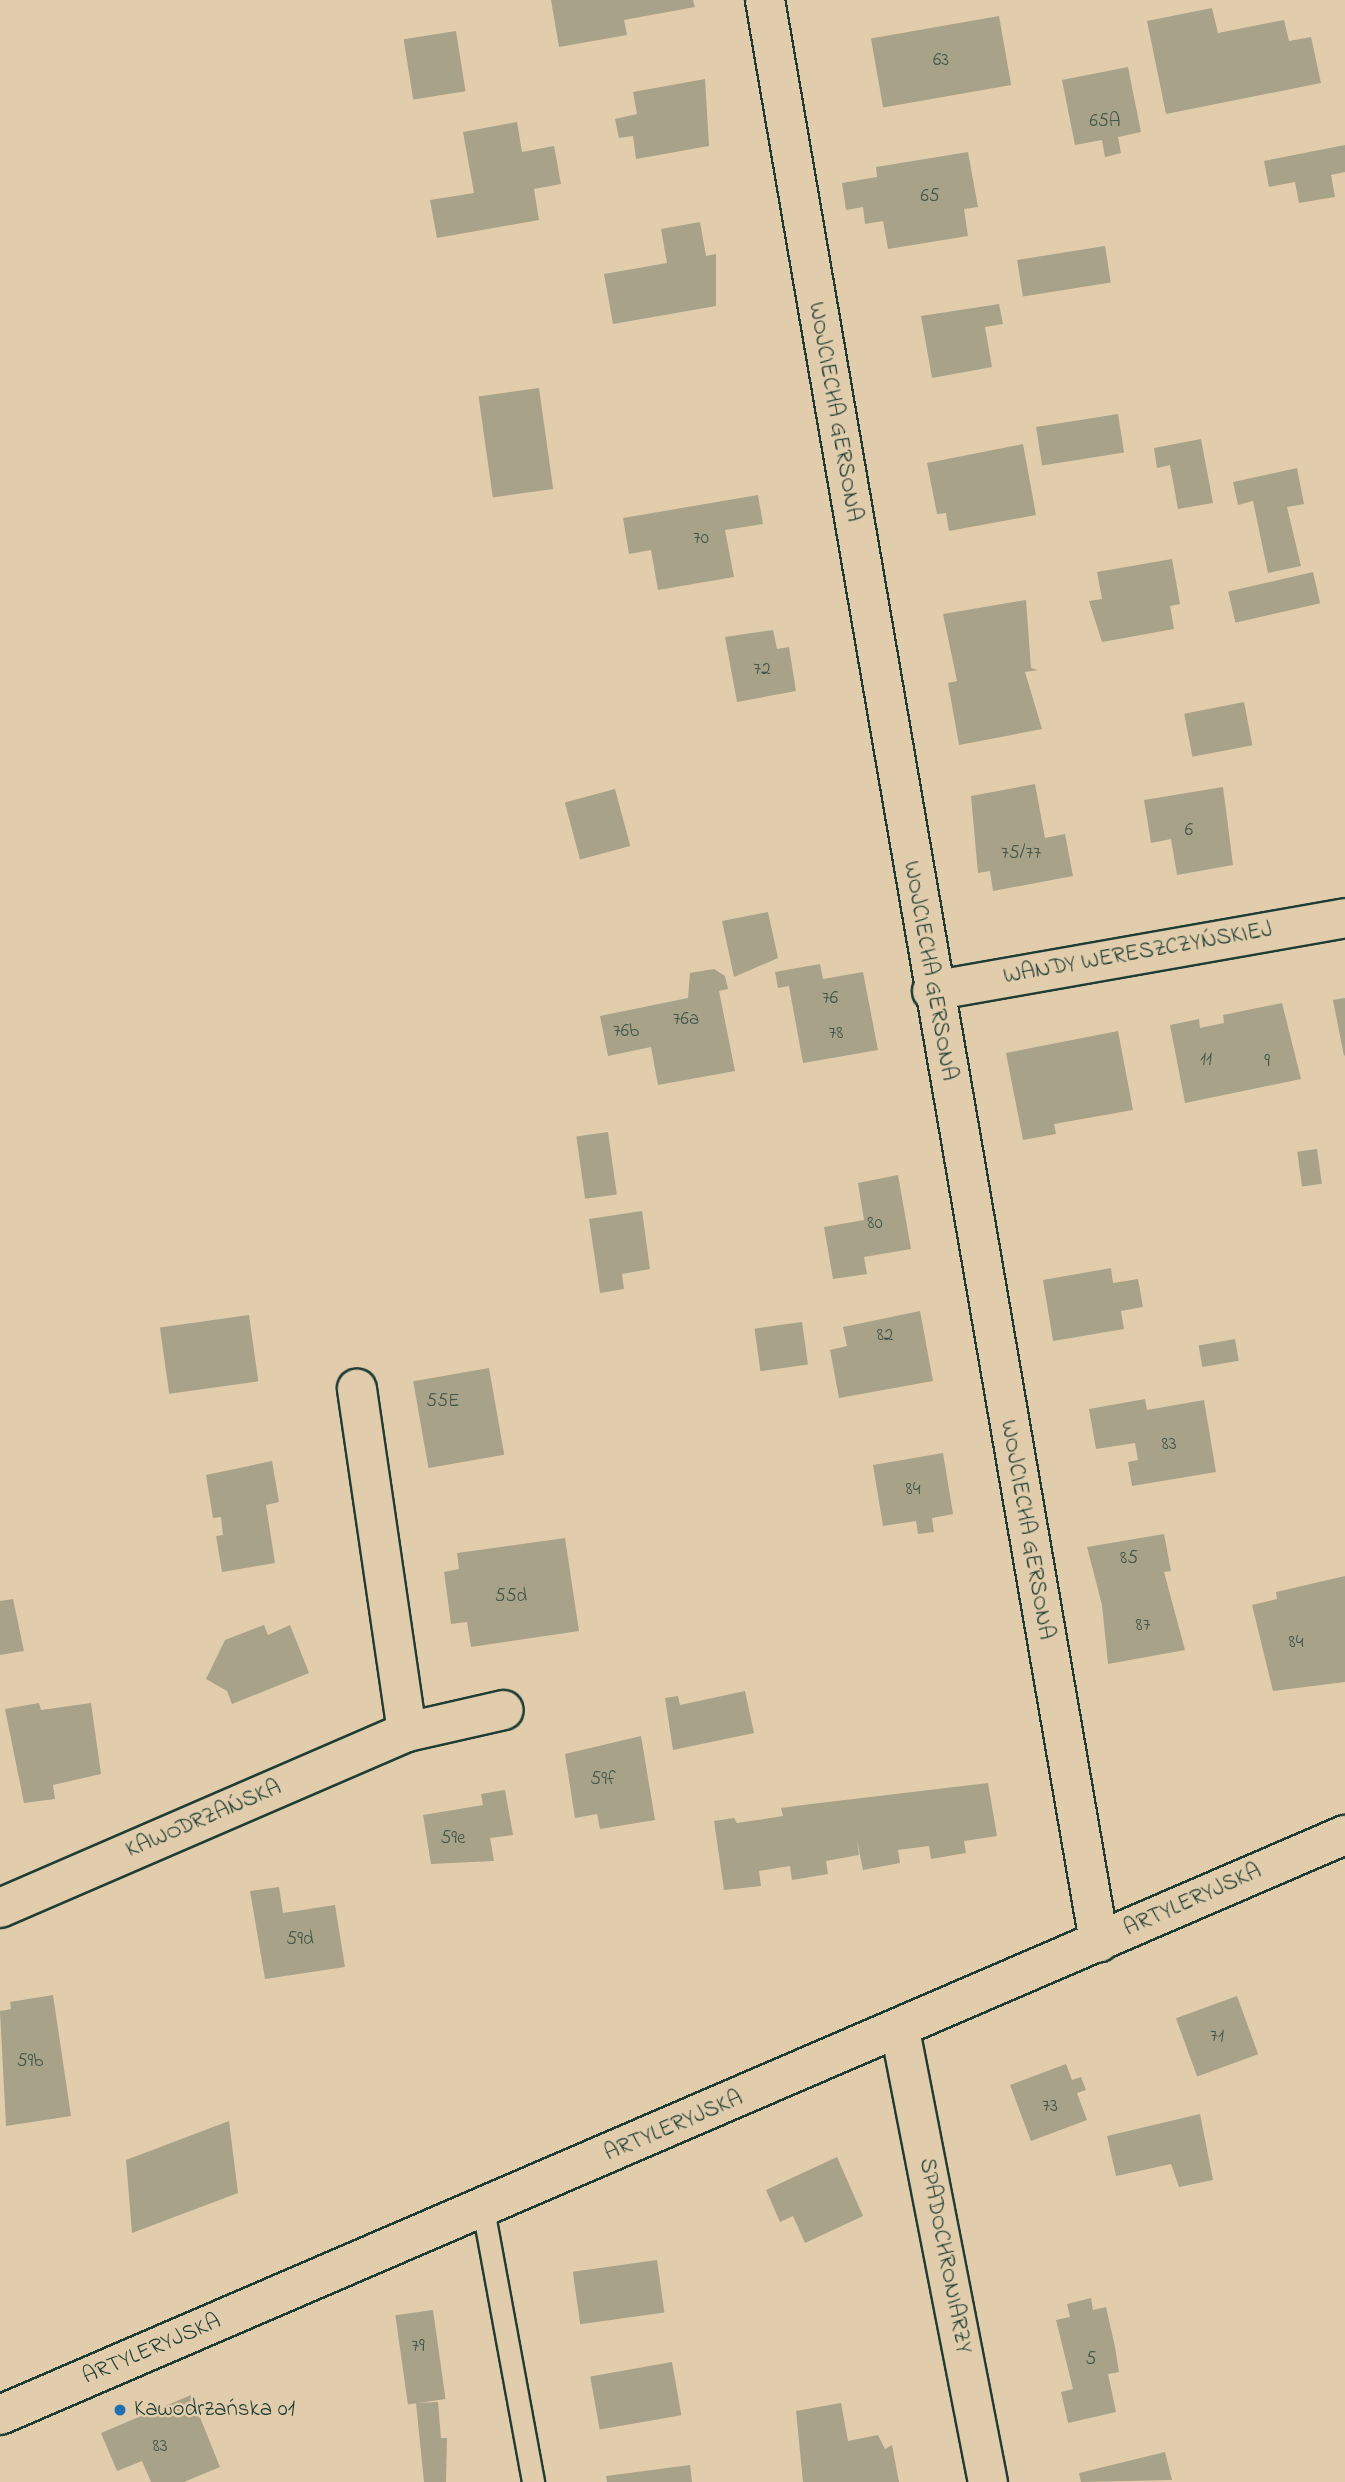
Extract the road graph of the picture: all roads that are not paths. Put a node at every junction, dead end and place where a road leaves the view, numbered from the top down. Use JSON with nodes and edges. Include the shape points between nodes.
{"nodes":[{"id":1,"x":765,"y":0,"type":"edge"},
{"id":2,"x":1345,"y":918,"type":"edge"},
{"id":3,"x":932,"y":991,"type":"junction"},
{"id":4,"x":357,"y":1389,"type":"dead end"},
{"id":5,"x":504,"y":1710,"type":"dead end"},
{"id":6,"x":407,"y":1732,"type":"junction"},
{"id":7,"x":1345,"y":1835,"type":"edge"},
{"id":8,"x":0,"y":1908,"type":"edge"},
{"id":9,"x":1099,"y":1942,"type":"junction"},
{"id":10,"x":900,"y":2030,"type":"junction"},
{"id":11,"x":483,"y":2208,"type":"junction"},
{"id":12,"x":0,"y":2415,"type":"edge"},
{"id":13,"x":533,"y":2482,"type":"edge"},
{"id":14,"x":988,"y":2482,"type":"edge"}],
"edges":[{"from":1,"to":3,"type":"street","name":"WOJCIECHA GERSONA"},
{"from":2,"to":3,"type":"street","name":"WANDY WERESZCZYŃSKIEJ"},
{"from":3,"to":9,"type":"street","name":"WOJCIECHA GERSONA"},
{"from":4,"to":6,"type":"street"},
{"from":5,"to":6,"type":"street","name":"KAWODRZAŃSKA"},
{"from":6,"to":8,"type":"street","name":"KAWODRZAŃSKA"},
{"from":7,"to":9,"type":"street","name":"ARTYLERYJSKA"},
{"from":9,"to":10,"type":"street","name":"ARTYLERYJSKA"},
{"from":10,"to":11,"type":"street","name":"ARTYLERYJSKA"},
{"from":10,"to":14,"type":"street","name":"SPADOCHRONIARZY"},
{"from":11,"to":12,"type":"street","name":"ARTYLERYJSKA"},
{"from":11,"to":13,"type":"lane"}]}
